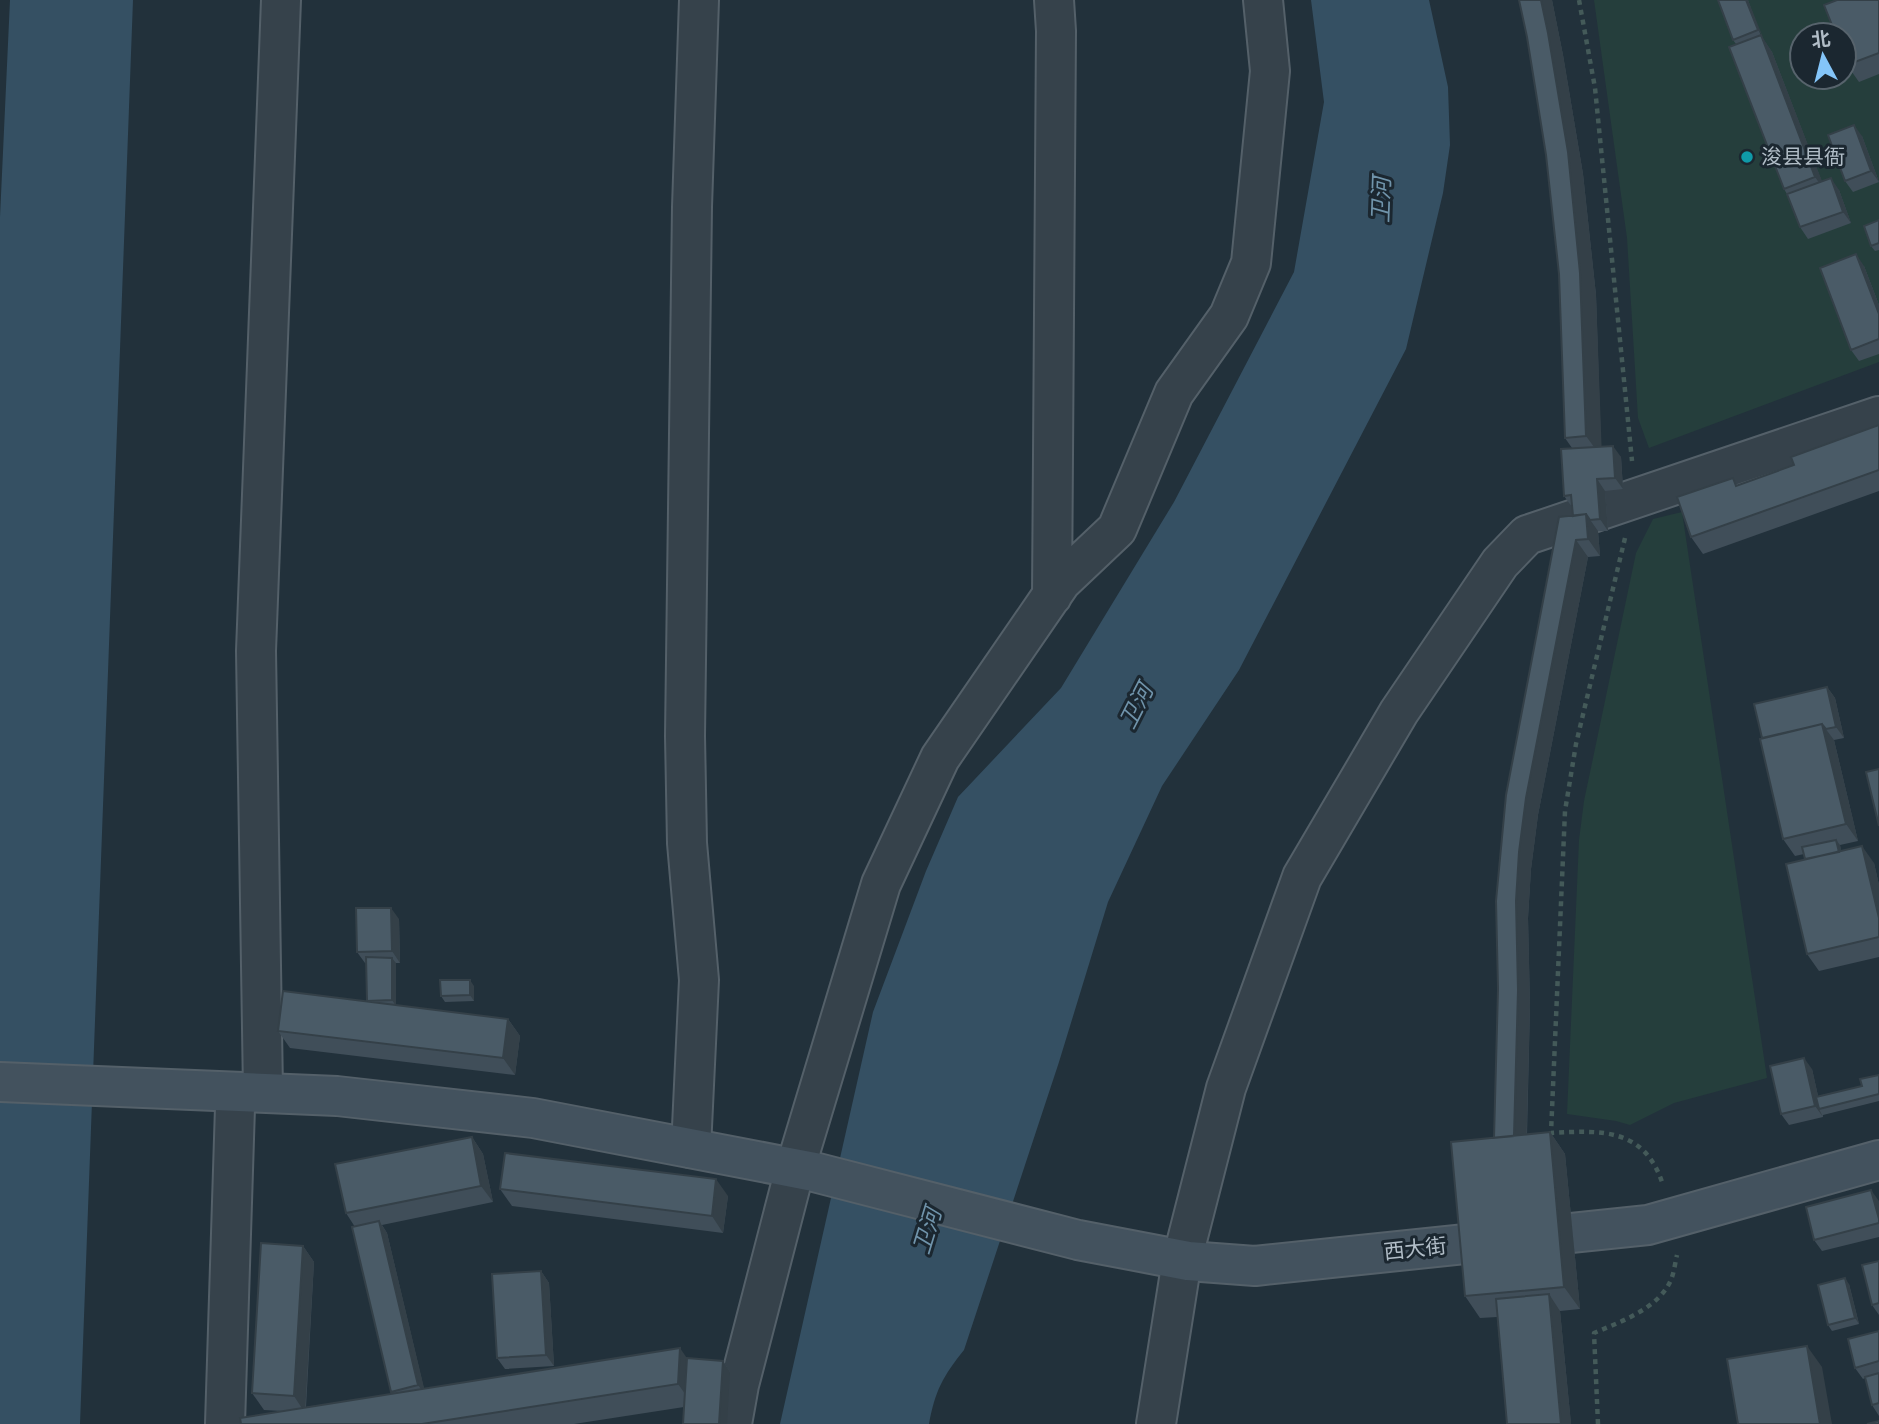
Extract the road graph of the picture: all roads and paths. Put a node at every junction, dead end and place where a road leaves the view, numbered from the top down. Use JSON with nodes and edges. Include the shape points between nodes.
{"nodes":[{"id":1,"x":281,"y":0,"type":"edge"},
{"id":2,"x":699,"y":0,"type":"edge"},
{"id":3,"x":1054,"y":0,"type":"edge"},
{"id":4,"x":1263,"y":0,"type":"edge"},
{"id":5,"x":1579,"y":0,"type":"edge"},
{"id":6,"x":1879,"y":416,"type":"edge"},
{"id":7,"x":1635,"y":498,"type":"junction"},
{"id":8,"x":1052,"y":596,"type":"junction"},
{"id":9,"x":0,"y":1082,"type":"edge"},
{"id":10,"x":249,"y":1099,"type":"junction"},
{"id":11,"x":691,"y":1148,"type":"junction"},
{"id":12,"x":1879,"y":1160,"type":"edge"},
{"id":13,"x":804,"y":1170,"type":"junction"},
{"id":14,"x":1674,"y":1218,"type":"junction"},
{"id":15,"x":1182,"y":1260,"type":"junction"},
{"id":16,"x":225,"y":1424,"type":"edge"},
{"id":17,"x":732,"y":1424,"type":"edge"},
{"id":18,"x":1156,"y":1424,"type":"edge"},
{"id":19,"x":1598,"y":1424,"type":"edge"}],
"edges":[{"from":1,"to":10,"type":"street","via":[[256,651]]},
{"from":2,"to":11,"type":"street","via":[[685,736],[687,843],[699,980]]},
{"from":3,"to":8,"type":"street"},
{"from":4,"to":8,"type":"street","via":[[1270,71],[1251,263],[1229,316],[1174,393],[1117,529]]},
{"from":5,"to":7,"type":"path","via":[[1595,88]]},
{"from":6,"to":7,"type":"street"},
{"from":7,"to":14,"type":"path","via":[[1576,744],[1565,811],[1551,1133],[1605,1132],[1646,1151],[1659,1171]]},
{"from":7,"to":15,"type":"street","via":[[1527,535],[1500,564],[1371,759],[1302,877],[1227,1088]]},
{"from":8,"to":13,"type":"street","via":[[940,758],[881,884]]},
{"from":9,"to":10,"type":"street","name":"西大街","via":[[187,1088]]},
{"from":10,"to":11,"type":"street","name":"西大街","via":[[337,1096],[533,1118]]},
{"from":10,"to":16,"type":"street"},
{"from":11,"to":13,"type":"street","name":"西大街"},
{"from":12,"to":14,"type":"street","name":"西大街"},
{"from":13,"to":15,"type":"street","name":"西大街","via":[[1069,1238]]},
{"from":13,"to":17,"type":"street","via":[[739,1385]]},
{"from":14,"to":15,"type":"street","name":"西大街","via":[[1255,1266]]},
{"from":14,"to":19,"type":"path","via":[[1678,1250],[1670,1282],[1652,1303],[1594,1333]]},
{"from":15,"to":18,"type":"street"}]}
